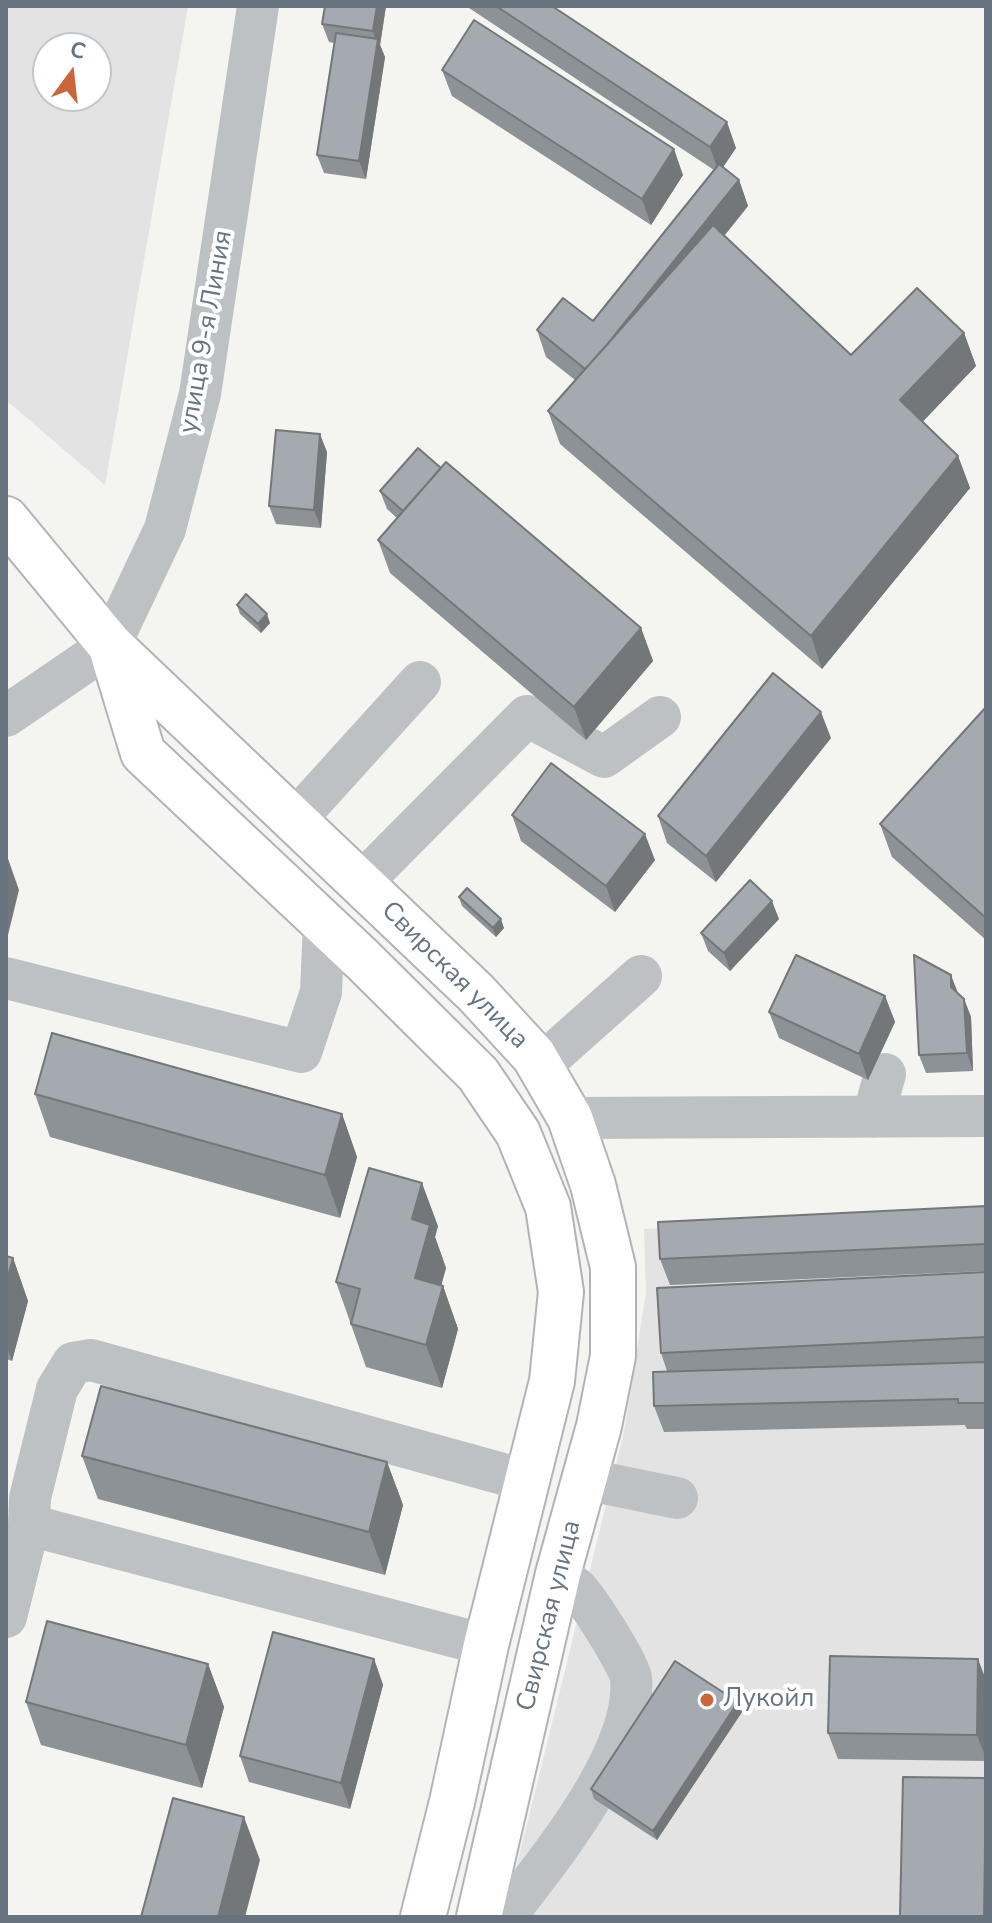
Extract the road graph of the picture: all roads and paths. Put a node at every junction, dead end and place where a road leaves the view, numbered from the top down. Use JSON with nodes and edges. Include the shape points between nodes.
{"nodes":[{"id":1,"x":258,"y":6,"type":"edge"},
{"id":2,"x":6,"y":519,"type":"edge"},
{"id":3,"x":110,"y":645,"type":"junction"},
{"id":4,"x":420,"y":682,"type":"dead end"},
{"id":5,"x":6,"y":716,"type":"edge"},
{"id":6,"x":660,"y":717,"type":"dead end"},
{"id":7,"x":294,"y":821,"type":"junction"},
{"id":8,"x":360,"y":884,"type":"junction"},
{"id":9,"x":324,"y":924,"type":"junction"},
{"id":10,"x":641,"y":976,"type":"dead end"},
{"id":11,"x":6,"y":978,"type":"edge"},
{"id":12,"x":540,"y":1066,"type":"junction"},
{"id":13,"x":885,"y":1074,"type":"dead end"},
{"id":14,"x":986,"y":1116,"type":"edge"},
{"id":15,"x":873,"y":1117,"type":"junction"},
{"id":16,"x":570,"y":1118,"type":"junction"},
{"id":17,"x":584,"y":1479,"type":"junction"},
{"id":18,"x":528,"y":1481,"type":"junction"},
{"id":19,"x":677,"y":1498,"type":"dead end"},
{"id":20,"x":29,"y":1525,"type":"junction"},
{"id":21,"x":558,"y":1574,"type":"junction"},
{"id":22,"x":6,"y":1617,"type":"edge"},
{"id":23,"x":486,"y":1645,"type":"junction"},
{"id":24,"x":423,"y":1917,"type":"edge"},
{"id":25,"x":479,"y":1917,"type":"edge"},
{"id":26,"x":505,"y":1917,"type":"edge"}],
"edges":[{"from":1,"to":3,"type":"street","name":"улица 9-я Линия","via":[[200,394],[165,529]]},
{"from":2,"to":3,"type":"highway","name":"Свирская улица"},
{"from":3,"to":5,"type":"street"},
{"from":3,"to":7,"type":"highway","name":"Свирская улица"},
{"from":3,"to":9,"type":"highway","name":"Свирская улица","via":[[143,753]]},
{"from":4,"to":7,"type":"street"},
{"from":6,"to":8,"type":"street","via":[[604,757],[527,716]]},
{"from":7,"to":8,"type":"highway","name":"Свирская улица"},
{"from":8,"to":12,"type":"highway","name":"Свирская улица","via":[[476,993]]},
{"from":9,"to":11,"type":"street","via":[[321,992],[301,1052]]},
{"from":9,"to":18,"type":"highway","name":"Свирская улица","via":[[478,1074],[518,1133],[548,1207],[561,1292],[552,1381]]},
{"from":10,"to":12,"type":"street"},
{"from":12,"to":16,"type":"highway","name":"Свирская улица"},
{"from":13,"to":15,"type":"street"},
{"from":14,"to":15,"type":"street"},
{"from":15,"to":16,"type":"street"},
{"from":16,"to":17,"type":"highway","name":"Свирская улица","via":[[613,1267],[613,1356]]},
{"from":17,"to":19,"type":"street"},
{"from":17,"to":21,"type":"highway","name":"Свирская улица"},
{"from":18,"to":20,"type":"street","via":[[91,1360],[73,1363],[57,1389],[30,1498]]},
{"from":18,"to":23,"type":"highway","name":"Свирская улица"},
{"from":20,"to":22,"type":"street"},
{"from":20,"to":23,"type":"street"},
{"from":21,"to":25,"type":"highway","name":"Свирская улица"},
{"from":21,"to":26,"type":"street","via":[[579,1591],[613,1643],[631,1674],[631,1697],[609,1768]]},
{"from":23,"to":24,"type":"highway","name":"Свирская улица"}]}
